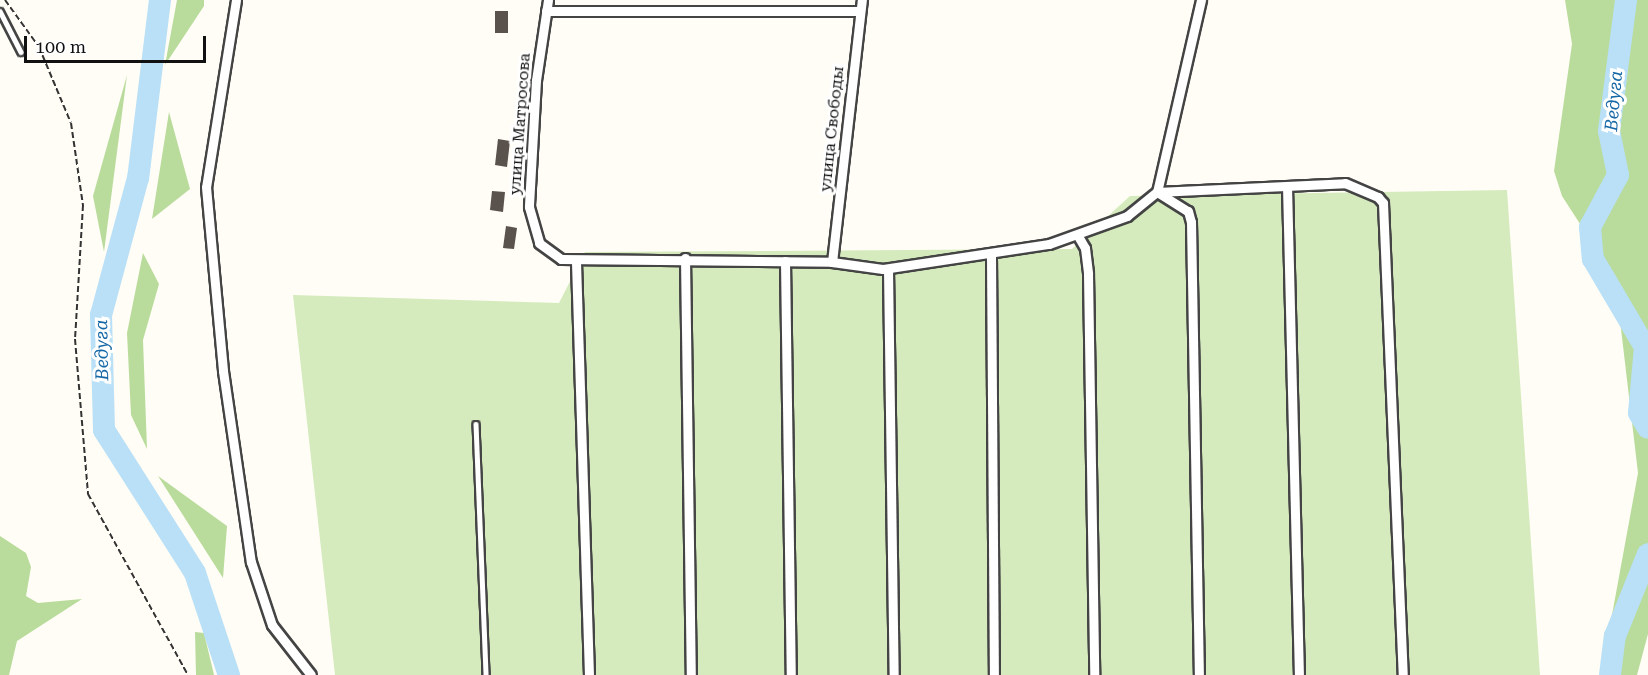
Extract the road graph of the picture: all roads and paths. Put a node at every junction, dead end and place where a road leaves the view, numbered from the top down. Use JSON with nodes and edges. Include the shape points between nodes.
{"nodes":[{"id":1,"x":5,"y":0,"type":"edge"},
{"id":2,"x":236,"y":0,"type":"edge"},
{"id":3,"x":548,"y":0,"type":"edge"},
{"id":4,"x":862,"y":0,"type":"edge"},
{"id":5,"x":1201,"y":0,"type":"edge"},
{"id":6,"x":0,"y":11,"type":"edge"},
{"id":7,"x":546,"y":11,"type":"junction"},
{"id":8,"x":860,"y":11,"type":"junction"},
{"id":9,"x":21,"y":52,"type":"dead end"},
{"id":10,"x":1287,"y":186,"type":"junction"},
{"id":11,"x":1157,"y":192,"type":"junction"},
{"id":12,"x":1078,"y":236,"type":"junction"},
{"id":13,"x":991,"y":256,"type":"junction"},
{"id":14,"x":685,"y":258,"type":"junction"},
{"id":15,"x":785,"y":261,"type":"junction"},
{"id":16,"x":576,"y":262,"type":"junction"},
{"id":17,"x":832,"y":262,"type":"junction"},
{"id":18,"x":888,"y":269,"type":"junction"},
{"id":19,"x":476,"y":424,"type":"dead end"},
{"id":20,"x":188,"y":675,"type":"edge"},
{"id":21,"x":311,"y":675,"type":"edge"},
{"id":22,"x":486,"y":675,"type":"edge"},
{"id":23,"x":589,"y":675,"type":"edge"},
{"id":24,"x":691,"y":675,"type":"edge"},
{"id":25,"x":791,"y":675,"type":"edge"},
{"id":26,"x":894,"y":675,"type":"edge"},
{"id":27,"x":994,"y":675,"type":"edge"},
{"id":28,"x":1094,"y":675,"type":"edge"},
{"id":29,"x":1199,"y":675,"type":"edge"},
{"id":30,"x":1299,"y":675,"type":"edge"},
{"id":31,"x":1403,"y":675,"type":"edge"}],
"edges":[{"from":1,"to":20,"type":"path","via":[[39,47],[71,123],[83,205],[75,339],[88,494]]},
{"from":2,"to":21,"type":"street","via":[[206,187],[223,371],[251,562],[272,625]]},
{"from":3,"to":7,"type":"street","name":"улица Матросова"},
{"from":4,"to":8,"type":"street","name":"улица Свободы"},
{"from":5,"to":11,"type":"street"},
{"from":6,"to":9,"type":"lane"},
{"from":7,"to":8,"type":"street"},
{"from":7,"to":16,"type":"street","name":"улица Матросова","via":[[529,207],[539,243],[547,252]]},
{"from":8,"to":17,"type":"street","name":"улица Свободы"},
{"from":10,"to":11,"type":"street"},
{"from":10,"to":30,"type":"street"},
{"from":10,"to":31,"type":"street","via":[[1345,183],[1383,203]]},
{"from":11,"to":12,"type":"street","via":[[1126,216]]},
{"from":11,"to":29,"type":"street","via":[[1188,212],[1191,222]]},
{"from":12,"to":13,"type":"street"},
{"from":12,"to":28,"type":"street","via":[[1088,264]]},
{"from":13,"to":18,"type":"street"},
{"from":13,"to":27,"type":"street"},
{"from":14,"to":15,"type":"street"},
{"from":14,"to":16,"type":"street"},
{"from":14,"to":24,"type":"street"},
{"from":15,"to":17,"type":"street"},
{"from":15,"to":25,"type":"street"},
{"from":16,"to":23,"type":"street"},
{"from":17,"to":18,"type":"street"},
{"from":18,"to":26,"type":"street"},
{"from":19,"to":22,"type":"lane"}]}
